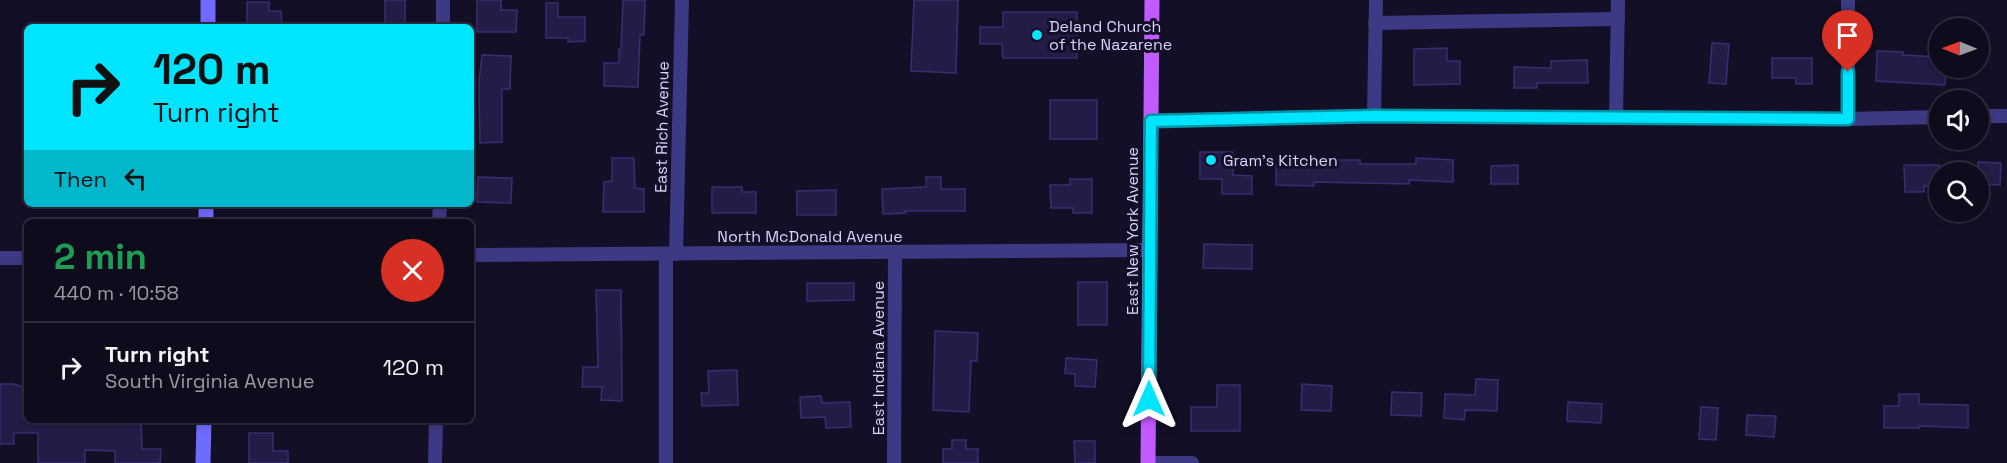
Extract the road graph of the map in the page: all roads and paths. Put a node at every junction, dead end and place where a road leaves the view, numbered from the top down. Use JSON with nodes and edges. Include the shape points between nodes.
{"nodes":[{"id":1,"x":208,"y":0,"type":"edge"},
{"id":2,"x":443,"y":0,"type":"edge"},
{"id":3,"x":681,"y":0,"type":"edge"},
{"id":4,"x":1152,"y":0,"type":"edge"},
{"id":5,"x":1376,"y":0,"type":"edge"},
{"id":6,"x":1618,"y":0,"type":"edge"},
{"id":7,"x":1848,"y":0,"type":"edge"},
{"id":8,"x":1618,"y":19,"type":"junction"},
{"id":9,"x":1375,"y":23,"type":"junction"},
{"id":10,"x":208,"y":24,"type":"edge"},
{"id":11,"x":443,"y":24,"type":"edge"},
{"id":12,"x":1374,"y":116,"type":"junction"},
{"id":13,"x":1989,"y":116,"type":"edge"},
{"id":14,"x":2007,"y":116,"type":"edge"},
{"id":15,"x":1616,"y":117,"type":"junction"},
{"id":16,"x":1929,"y":117,"type":"edge"},
{"id":17,"x":1848,"y":119,"type":"junction"},
{"id":18,"x":1151,"y":121,"type":"junction"},
{"id":19,"x":1150,"y":250,"type":"junction"},
{"id":20,"x":895,"y":253,"type":"junction"},
{"id":21,"x":671,"y":254,"type":"junction"},
{"id":22,"x":474,"y":255,"type":"edge"},
{"id":23,"x":0,"y":258,"type":"edge"},
{"id":24,"x":24,"y":258,"type":"edge"},
{"id":25,"x":204,"y":423,"type":"edge"},
{"id":26,"x":436,"y":423,"type":"edge"},
{"id":27,"x":203,"y":463,"type":"edge"},
{"id":28,"x":435,"y":463,"type":"edge"},
{"id":29,"x":666,"y":463,"type":"edge"},
{"id":30,"x":894,"y":463,"type":"edge"},
{"id":31,"x":1148,"y":463,"type":"edge"},
{"id":32,"x":1192,"y":463,"type":"edge"}],
"edges":[{"from":1,"to":10,"type":"street"},
{"from":2,"to":11,"type":"street"},
{"from":3,"to":21,"type":"street","name":"East Rich Avenue"},
{"from":4,"to":18,"type":"main road","name":"East New York Avenue"},
{"from":5,"to":9,"type":"street"},
{"from":6,"to":8,"type":"street"},
{"from":7,"to":17,"type":"street"},
{"from":8,"to":9,"type":"street"},
{"from":8,"to":15,"type":"street"},
{"from":9,"to":12,"type":"street"},
{"from":12,"to":15,"type":"street"},
{"from":12,"to":18,"type":"street"},
{"from":13,"to":14,"type":"street"},
{"from":15,"to":17,"type":"street"},
{"from":16,"to":17,"type":"street"},
{"from":18,"to":19,"type":"main road","name":"East New York Avenue"},
{"from":19,"to":20,"type":"street","name":"North McDonald Avenue"},
{"from":19,"to":31,"type":"main road","name":"East New York Avenue"},
{"from":20,"to":21,"type":"street","name":"North McDonald Avenue"},
{"from":20,"to":30,"type":"street","name":"East Indiana Avenue"},
{"from":21,"to":22,"type":"street","name":"North McDonald Avenue"},
{"from":21,"to":29,"type":"street","name":"East Rich Avenue"},
{"from":23,"to":24,"type":"street"},
{"from":25,"to":27,"type":"street"},
{"from":26,"to":28,"type":"street"},
{"from":31,"to":32,"type":"street"}]}
